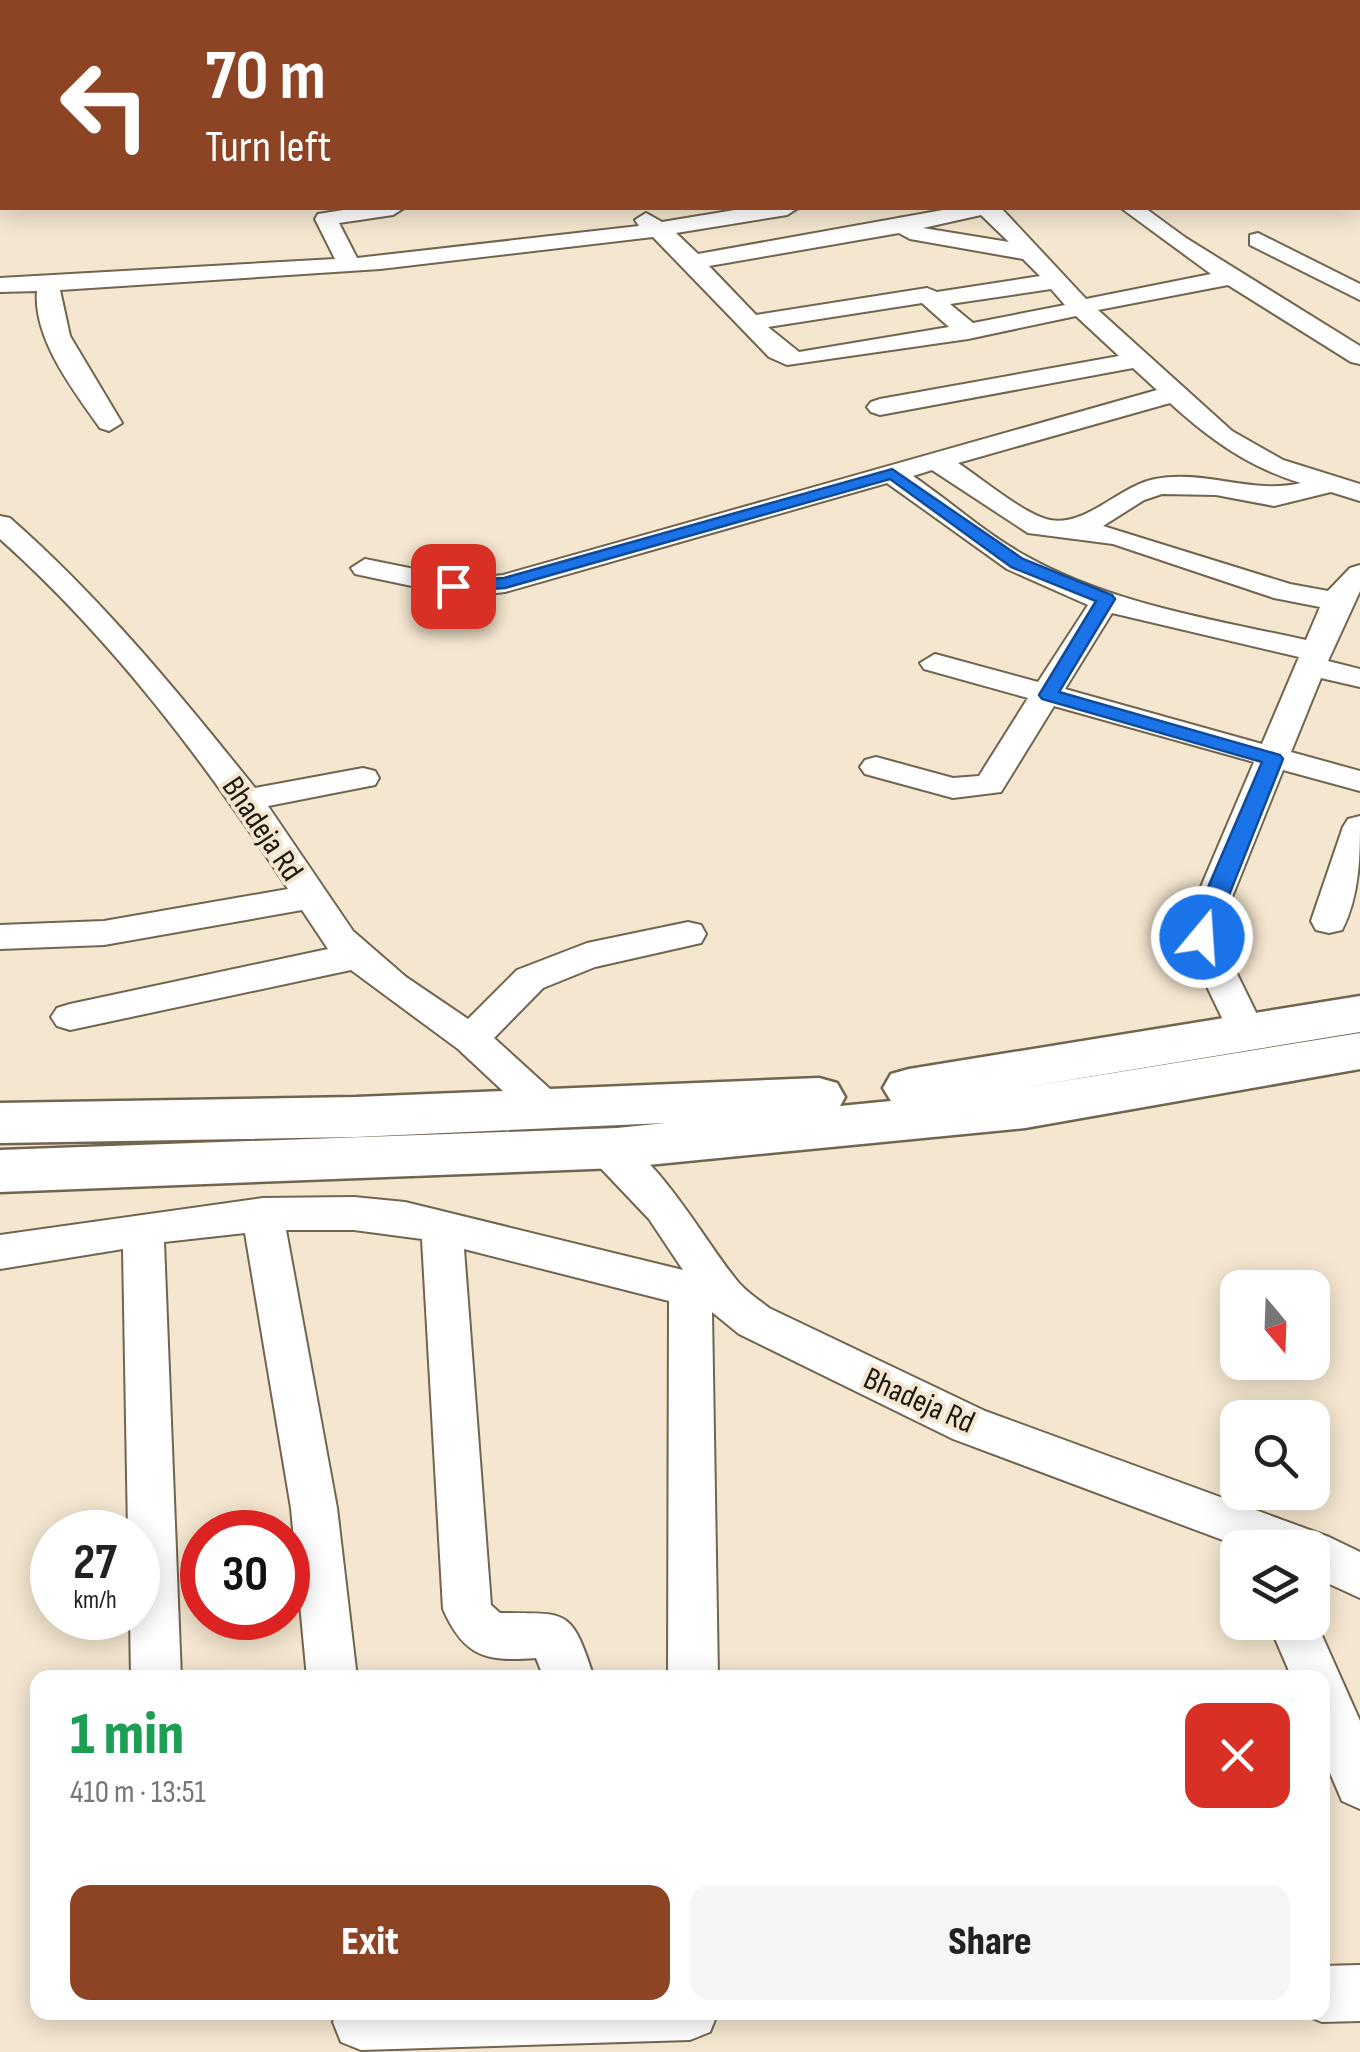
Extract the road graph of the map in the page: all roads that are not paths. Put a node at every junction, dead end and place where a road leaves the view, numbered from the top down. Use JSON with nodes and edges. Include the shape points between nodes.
{"nodes":[{"id":1,"x":359,"y":210,"type":"edge"},
{"id":2,"x":634,"y":210,"type":"edge"},
{"id":3,"x":762,"y":210,"type":"edge"},
{"id":4,"x":865,"y":210,"type":"edge"},
{"id":5,"x":973,"y":210,"type":"edge"},
{"id":6,"x":991,"y":210,"type":"edge"},
{"id":7,"x":1135,"y":210,"type":"edge"},
{"id":8,"x":896,"y":227,"type":"junction"},
{"id":9,"x":658,"y":229,"type":"junction"},
{"id":10,"x":1258,"y":240,"type":"dead end"},
{"id":11,"x":1030,"y":253,"type":"junction"},
{"id":12,"x":692,"y":262,"type":"junction"},
{"id":13,"x":349,"y":264,"type":"junction"},
{"id":14,"x":1232,"y":277,"type":"junction"},
{"id":15,"x":1056,"y":281,"type":"junction"},
{"id":16,"x":49,"y":284,"type":"junction"},
{"id":17,"x":0,"y":285,"type":"edge"},
{"id":18,"x":1360,"y":293,"type":"edge"},
{"id":19,"x":934,"y":298,"type":"junction"},
{"id":20,"x":1084,"y":310,"type":"junction"},
{"id":21,"x":750,"y":322,"type":"junction"},
{"id":22,"x":968,"y":332,"type":"junction"},
{"id":23,"x":1360,"y":357,"type":"edge"},
{"id":24,"x":1139,"y":360,"type":"junction"},
{"id":25,"x":1176,"y":393,"type":"junction"},
{"id":26,"x":880,"y":408,"type":"dead end"},
{"id":27,"x":109,"y":424,"type":"dead end"},
{"id":28,"x":936,"y":461,"type":"junction"},
{"id":29,"x":892,"y":474,"type":"junction"},
{"id":30,"x":1328,"y":485,"type":"junction"},
{"id":31,"x":1360,"y":493,"type":"edge"},
{"id":32,"x":0,"y":524,"type":"edge"},
{"id":33,"x":1076,"y":531,"type":"junction"},
{"id":34,"x":365,"y":568,"type":"dead end"},
{"id":35,"x":1360,"y":574,"type":"edge"},
{"id":36,"x":1106,"y":599,"type":"junction"},
{"id":37,"x":1338,"y":602,"type":"junction"},
{"id":38,"x":1316,"y":660,"type":"junction"},
{"id":39,"x":935,"y":663,"type":"dead end"},
{"id":40,"x":1360,"y":678,"type":"edge"},
{"id":41,"x":1048,"y":695,"type":"junction"},
{"id":42,"x":1273,"y":759,"type":"junction"},
{"id":43,"x":876,"y":766,"type":"dead end"},
{"id":44,"x":363,"y":778,"type":"dead end"},
{"id":45,"x":1360,"y":781,"type":"edge"},
{"id":46,"x":247,"y":800,"type":"junction"},
{"id":47,"x":1360,"y":827,"type":"edge"},
{"id":48,"x":308,"y":897,"type":"junction"},
{"id":49,"x":1329,"y":921,"type":"dead end"},
{"id":50,"x":688,"y":934,"type":"dead end"},
{"id":51,"x":0,"y":937,"type":"edge"},
{"id":52,"x":357,"y":956,"type":"junction"},
{"id":53,"x":1360,"y":1014,"type":"edge"},
{"id":54,"x":70,"y":1018,"type":"dead end"},
{"id":55,"x":1248,"y":1035,"type":"junction"},
{"id":56,"x":471,"y":1039,"type":"junction"},
{"id":57,"x":1360,"y":1051,"type":"edge"},
{"id":58,"x":547,"y":1109,"type":"junction"},
{"id":59,"x":0,"y":1123,"type":"edge"},
{"id":60,"x":606,"y":1148,"type":"junction"},
{"id":61,"x":0,"y":1171,"type":"edge"},
{"id":62,"x":263,"y":1214,"type":"junction"},
{"id":63,"x":442,"y":1227,"type":"junction"},
{"id":64,"x":142,"y":1230,"type":"junction"},
{"id":65,"x":0,"y":1252,"type":"edge"},
{"id":66,"x":708,"y":1294,"type":"junction"},
{"id":67,"x":1235,"y":1530,"type":"edge"},
{"id":68,"x":1330,"y":1561,"type":"edge"},
{"id":69,"x":1360,"y":1576,"type":"edge"},
{"id":70,"x":1300,"y":1640,"type":"edge"},
{"id":71,"x":156,"y":1670,"type":"edge"},
{"id":72,"x":331,"y":1670,"type":"edge"},
{"id":73,"x":567,"y":1670,"type":"edge"},
{"id":74,"x":692,"y":1670,"type":"edge"},
{"id":75,"x":1313,"y":1670,"type":"edge"},
{"id":76,"x":1330,"y":1710,"type":"edge"},
{"id":77,"x":1360,"y":1783,"type":"edge"},
{"id":78,"x":1360,"y":1993,"type":"edge"},
{"id":79,"x":1330,"y":1994,"type":"edge"},
{"id":80,"x":535,"y":2020,"type":"edge"},
{"id":81,"x":360,"y":2029,"type":"edge"}],
"edges":[{"from":1,"to":13,"type":"street","via":[[326,219]]},
{"from":2,"to":9,"type":"street"},
{"from":3,"to":9,"type":"street"},
{"from":4,"to":8,"type":"street"},
{"from":5,"to":8,"type":"street"},
{"from":6,"to":11,"type":"street"},
{"from":7,"to":14,"type":"street"},
{"from":8,"to":11,"type":"street"},
{"from":8,"to":12,"type":"street"},
{"from":9,"to":12,"type":"street"},
{"from":9,"to":13,"type":"street"},
{"from":10,"to":18,"type":"street"},
{"from":11,"to":15,"type":"street"},
{"from":12,"to":21,"type":"street"},
{"from":13,"to":16,"type":"street"},
{"from":14,"to":20,"type":"street","via":[[1134,293]]},
{"from":14,"to":23,"type":"street"},
{"from":15,"to":19,"type":"street"},
{"from":15,"to":20,"type":"street"},
{"from":16,"to":17,"type":"street"},
{"from":16,"to":27,"type":"street","via":[[52,318]]},
{"from":19,"to":21,"type":"street"},
{"from":19,"to":22,"type":"street"},
{"from":20,"to":22,"type":"street"},
{"from":20,"to":24,"type":"street"},
{"from":21,"to":22,"type":"street","via":[[778,352],[796,360]]},
{"from":24,"to":25,"type":"street"},
{"from":24,"to":26,"type":"street"},
{"from":25,"to":28,"type":"street"},
{"from":25,"to":30,"type":"street","via":[[1246,453]]},
{"from":28,"to":29,"type":"street"},
{"from":28,"to":33,"type":"street","via":[[1038,528]]},
{"from":29,"to":34,"type":"street","via":[[490,586],[464,588]]},
{"from":29,"to":36,"type":"street","via":[[1017,563]]},
{"from":30,"to":31,"type":"street"},
{"from":30,"to":33,"type":"street","via":[[1274,498],[1216,486],[1160,486],[1134,494]]},
{"from":32,"to":46,"type":"street","name":"Bhadeja Rd","via":[[52,570]]},
{"from":33,"to":37,"type":"street","via":[[1117,536],[1284,592]]},
{"from":35,"to":37,"type":"street"},
{"from":36,"to":38,"type":"street"},
{"from":36,"to":41,"type":"street"},
{"from":37,"to":38,"type":"street"},
{"from":38,"to":40,"type":"street"},
{"from":38,"to":42,"type":"street"},
{"from":39,"to":41,"type":"street"},
{"from":41,"to":42,"type":"street"},
{"from":41,"to":43,"type":"street","via":[[990,785],[953,788]]},
{"from":42,"to":45,"type":"street"},
{"from":42,"to":55,"type":"street","via":[[1202,937]]},
{"from":44,"to":46,"type":"street"},
{"from":46,"to":48,"type":"street","name":"Bhadeja Rd"},
{"from":47,"to":49,"type":"street"},
{"from":48,"to":51,"type":"street","via":[[104,933]]},
{"from":48,"to":52,"type":"street","name":"Bhadeja Rd"},
{"from":50,"to":56,"type":"street","via":[[588,956],[530,979]]},
{"from":52,"to":54,"type":"street"},
{"from":52,"to":56,"type":"street","name":"Bhadeja Rd"},
{"from":53,"to":55,"type":"main road"},
{"from":55,"to":58,"type":"main road","via":[[869,1094]]},
{"from":56,"to":58,"type":"street","name":"Bhadeja Rd"},
{"from":57,"to":60,"type":"main road","via":[[1025,1108]]},
{"from":58,"to":59,"type":"main road"},
{"from":60,"to":61,"type":"main road"},
{"from":60,"to":66,"type":"street","name":"Bhadeja Rd","via":[[663,1208]]},
{"from":62,"to":63,"type":"street","via":[[361,1212]]},
{"from":62,"to":64,"type":"street"},
{"from":62,"to":72,"type":"street","via":[[314,1508]]},
{"from":63,"to":66,"type":"street"},
{"from":63,"to":73,"type":"street","via":[[466,1609],[488,1637],[547,1634]]},
{"from":64,"to":65,"type":"street"},
{"from":64,"to":71,"type":"street"},
{"from":66,"to":67,"type":"street","name":"Bhadeja Rd","via":[[914,1402]]},
{"from":66,"to":74,"type":"street"},
{"from":68,"to":69,"type":"street"},
{"from":70,"to":75,"type":"street"},
{"from":76,"to":77,"type":"street"},
{"from":78,"to":79,"type":"street"},
{"from":80,"to":81,"type":"street"}]}
